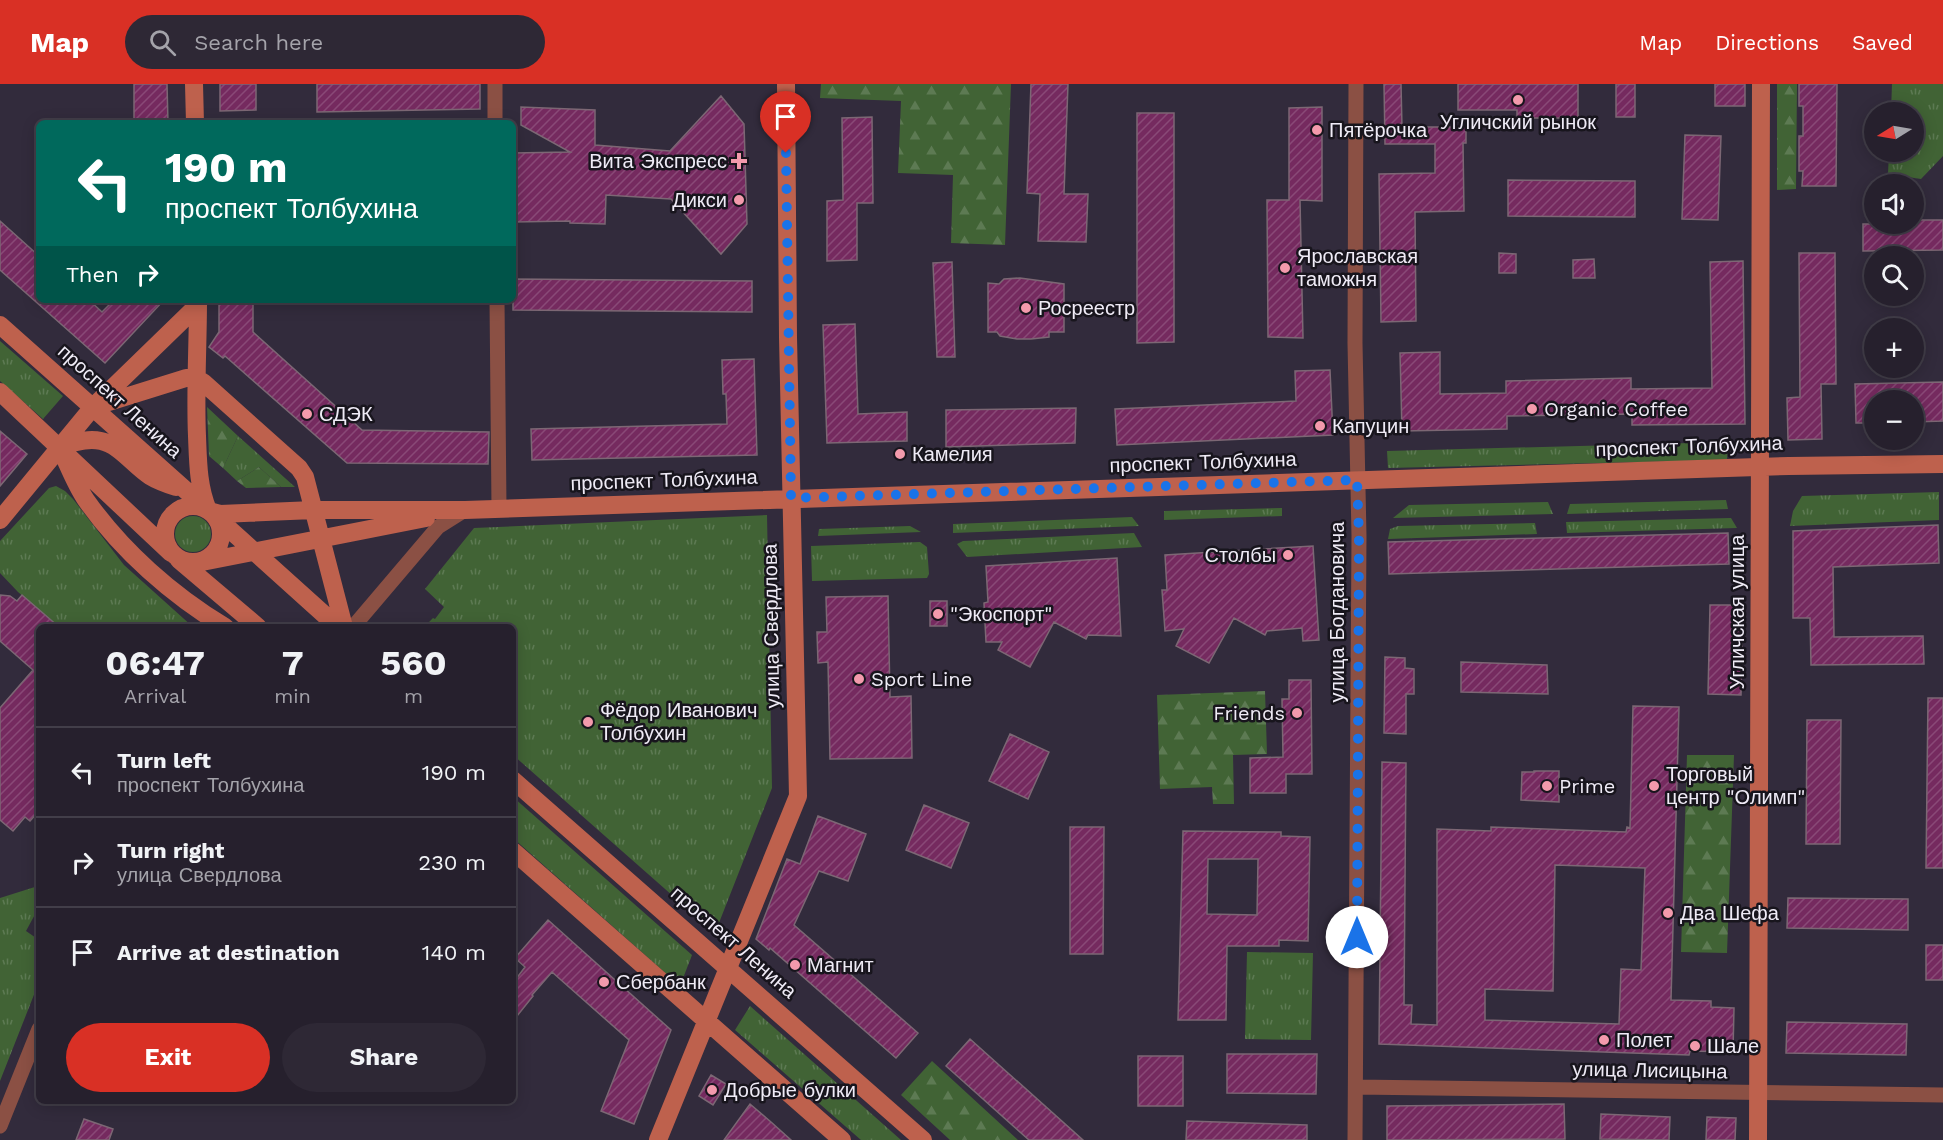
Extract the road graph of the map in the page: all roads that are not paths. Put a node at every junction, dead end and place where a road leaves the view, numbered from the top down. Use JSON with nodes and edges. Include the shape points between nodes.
{"nodes":[{"id":1,"x":194,"y":84,"type":"edge"},
{"id":2,"x":495,"y":84,"type":"edge"},
{"id":3,"x":786,"y":84,"type":"edge"},
{"id":4,"x":1356,"y":84,"type":"edge"},
{"id":5,"x":1761,"y":84,"type":"edge"},
{"id":6,"x":195,"y":120,"type":"edge"},
{"id":7,"x":495,"y":120,"type":"edge"},
{"id":8,"x":198,"y":303,"type":"edge"},
{"id":9,"x":497,"y":303,"type":"edge"},
{"id":10,"x":0,"y":325,"type":"edge"},
{"id":11,"x":196,"y":378,"type":"junction"},
{"id":12,"x":0,"y":392,"type":"edge"},
{"id":13,"x":93,"y":407,"type":"junction"},
{"id":14,"x":59,"y":446,"type":"junction"},
{"id":15,"x":1943,"y":464,"type":"edge"},
{"id":16,"x":1760,"y":467,"type":"junction"},
{"id":17,"x":1357,"y":480,"type":"junction"},
{"id":18,"x":188,"y":493,"type":"junction"},
{"id":19,"x":791,"y":498,"type":"junction"},
{"id":20,"x":499,"y":508,"type":"junction"},
{"id":21,"x":314,"y":510,"type":"junction"},
{"id":22,"x":465,"y":510,"type":"junction"},
{"id":23,"x":212,"y":514,"type":"junction"},
{"id":24,"x":0,"y":520,"type":"edge"},
{"id":25,"x":321,"y":539,"type":"junction"},
{"id":26,"x":254,"y":552,"type":"junction"},
{"id":27,"x":175,"y":556,"type":"junction"},
{"id":28,"x":201,"y":562,"type":"junction"},
{"id":29,"x":141,"y":563,"type":"junction"},
{"id":30,"x":220,"y":624,"type":"edge"},
{"id":31,"x":254,"y":624,"type":"edge"},
{"id":32,"x":335,"y":624,"type":"edge"},
{"id":33,"x":343,"y":624,"type":"edge"},
{"id":34,"x":356,"y":624,"type":"edge"},
{"id":35,"x":516,"y":783,"type":"edge"},
{"id":36,"x":516,"y":854,"type":"edge"},
{"id":37,"x":729,"y":968,"type":"junction"},
{"id":38,"x":706,"y":1022,"type":"junction"},
{"id":39,"x":36,"y":1036,"type":"edge"},
{"id":40,"x":1356,"y":1087,"type":"junction"},
{"id":41,"x":1758,"y":1094,"type":"junction"},
{"id":42,"x":1943,"y":1095,"type":"edge"},
{"id":43,"x":0,"y":1126,"type":"edge"},
{"id":44,"x":658,"y":1140,"type":"edge"},
{"id":45,"x":843,"y":1140,"type":"edge"},
{"id":46,"x":923,"y":1140,"type":"edge"},
{"id":47,"x":1355,"y":1140,"type":"edge"},
{"id":48,"x":1758,"y":1140,"type":"edge"}],
"edges":[{"from":1,"to":6,"type":"main road"},
{"from":2,"to":7,"type":"street"},
{"from":3,"to":19,"type":"main road","name":"улица Свердлова"},
{"from":4,"to":17,"type":"street","name":"улица Богдановича"},
{"from":5,"to":16,"type":"main road","name":"Угличская улица"},
{"from":8,"to":11,"type":"main road"},
{"from":8,"to":13,"type":"main road"},
{"from":9,"to":20,"type":"street"},
{"from":10,"to":13,"type":"main road","name":"проспект Ленина"},
{"from":11,"to":13,"type":"main road"},
{"from":11,"to":21,"type":"main road","via":[[299,468]]},
{"from":11,"to":23,"type":"main road","via":[[200,476],[204,499]]},
{"from":12,"to":14,"type":"main road"},
{"from":13,"to":14,"type":"main road"},
{"from":13,"to":18,"type":"main road","name":"проспект Ленина"},
{"from":14,"to":18,"type":"main road","via":[[81,440],[102,441],[149,476]]},
{"from":14,"to":24,"type":"main road"},
{"from":14,"to":27,"type":"main road"},
{"from":14,"to":29,"type":"main road","via":[[85,499]]},
{"from":15,"to":16,"type":"main road","name":"проспект Толбухина"},
{"from":16,"to":17,"type":"main road","name":"проспект Толбухина"},
{"from":16,"to":41,"type":"main road","name":"Угличская улица"},
{"from":17,"to":19,"type":"main road","name":"проспект Толбухина"},
{"from":17,"to":40,"type":"street","name":"улица Богдановича"},
{"from":18,"to":23,"type":"main road","name":"проспект Ленина"},
{"from":19,"to":20,"type":"main road","name":"проспект Толбухина"},
{"from":19,"to":37,"type":"main road","name":"улица Свердлова","via":[[798,796]]},
{"from":20,"to":22,"type":"main road","name":"проспект Толбухина"},
{"from":21,"to":22,"type":"main road","name":"проспект Толбухина"},
{"from":21,"to":23,"type":"main road","name":"проспект Толбухина"},
{"from":21,"to":25,"type":"main road"},
{"from":22,"to":25,"type":"main road","name":"проспект Толбухина"},
{"from":22,"to":34,"type":"street","via":[[438,527]]},
{"from":23,"to":26,"type":"main road","name":"проспект Ленина"},
{"from":23,"to":27,"type":"main road","via":[[193,506],[175,511],[164,536]]},
{"from":23,"to":28,"type":"main road","via":[[220,525],[220,543]]},
{"from":25,"to":26,"type":"main road","name":"проспект Толбухина"},
{"from":25,"to":33,"type":"main road"},
{"from":26,"to":28,"type":"main road","name":"проспект Толбухина"},
{"from":26,"to":32,"type":"main road","name":"проспект Ленина"},
{"from":27,"to":28,"type":"main road"},
{"from":27,"to":29,"type":"main road"},
{"from":27,"to":31,"type":"main road"},
{"from":29,"to":30,"type":"main road"},
{"from":35,"to":37,"type":"main road","name":"проспект Ленина"},
{"from":36,"to":38,"type":"main road"},
{"from":37,"to":38,"type":"main road","name":"улица Свердлова"},
{"from":37,"to":46,"type":"main road","name":"проспект Ленина"},
{"from":38,"to":44,"type":"main road","name":"улица Свердлова"},
{"from":38,"to":45,"type":"main road"},
{"from":39,"to":43,"type":"street"},
{"from":40,"to":41,"type":"street","name":"улица Лисицына"},
{"from":40,"to":47,"type":"street","name":"улица Богдановича"},
{"from":41,"to":42,"type":"street","name":"улица Лисицына"},
{"from":41,"to":48,"type":"main road","name":"Угличская улица"}]}
